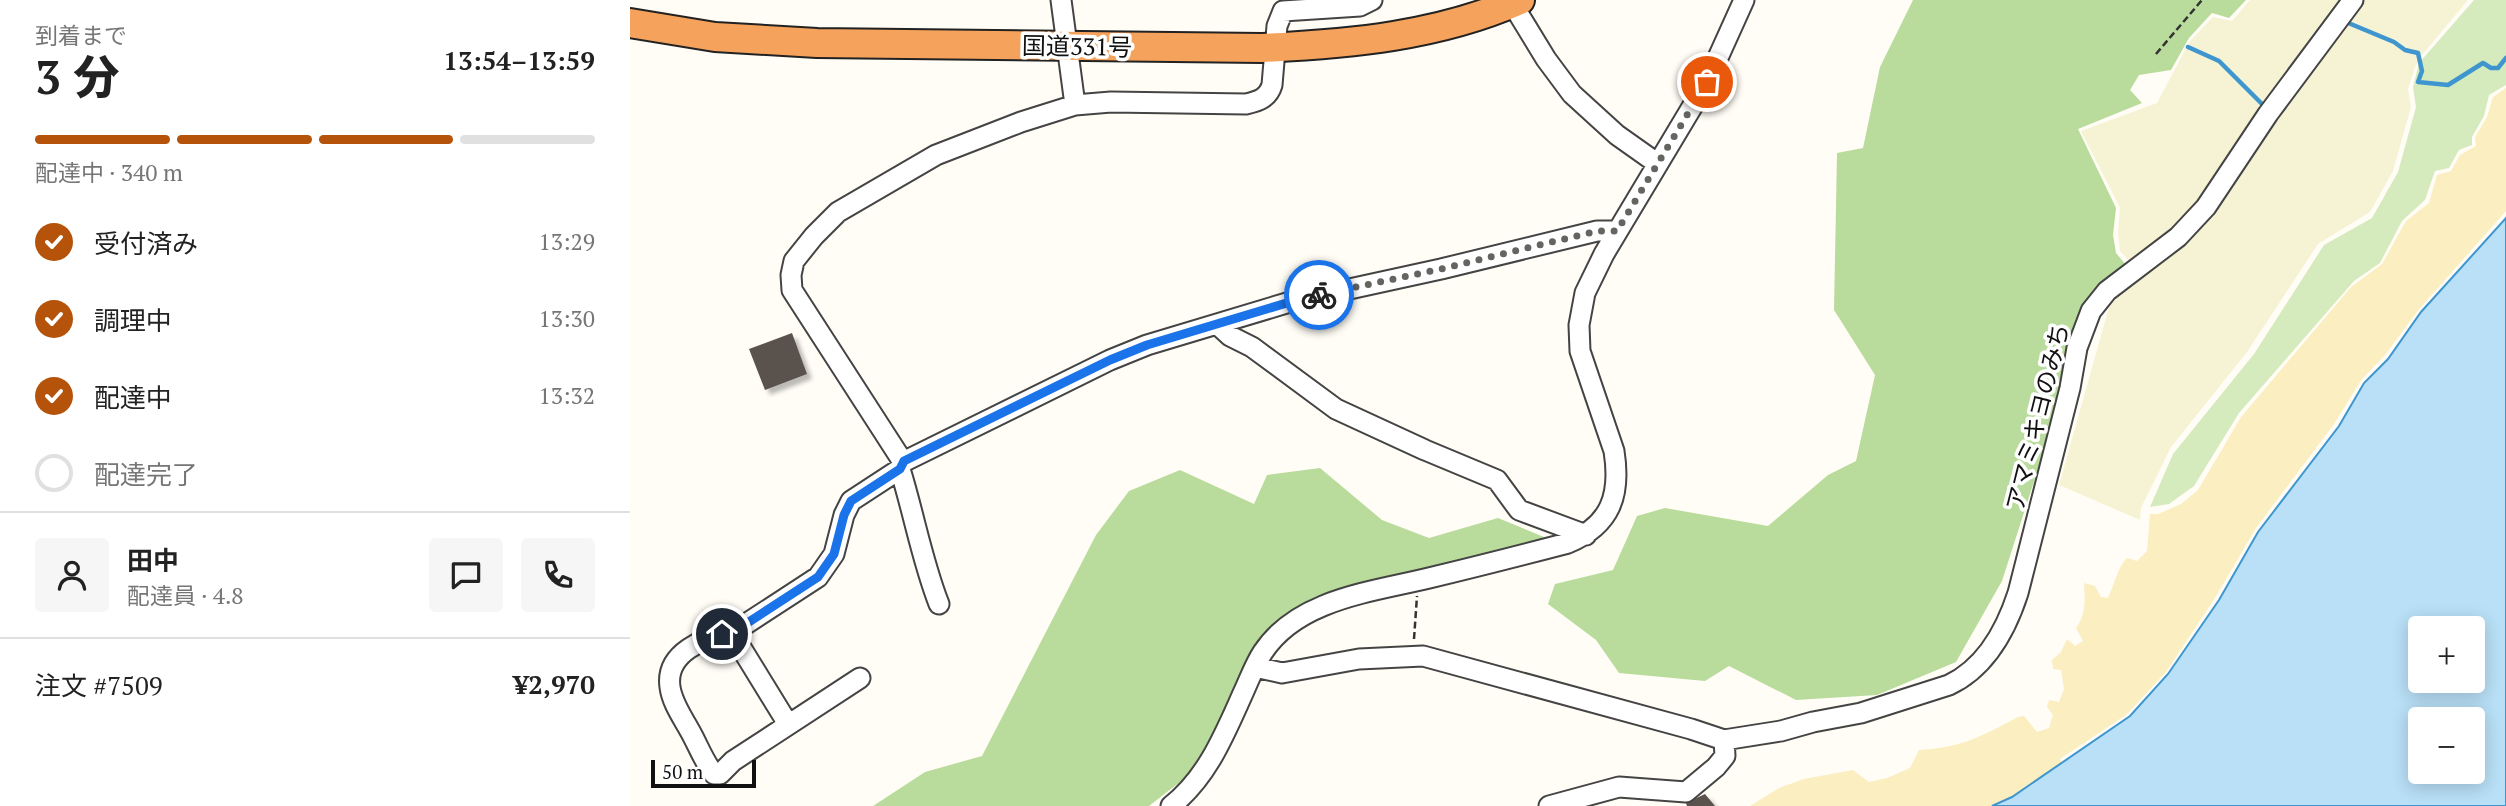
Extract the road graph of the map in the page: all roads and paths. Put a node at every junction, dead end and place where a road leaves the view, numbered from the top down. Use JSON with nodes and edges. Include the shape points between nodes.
{"nodes":[{"id":1,"x":1061,"y":0,"type":"edge"},
{"id":2,"x":1372,"y":0,"type":"edge"},
{"id":3,"x":1744,"y":0,"type":"edge"},
{"id":4,"x":2202,"y":0,"type":"edge"},
{"id":5,"x":2353,"y":0,"type":"edge"},
{"id":6,"x":1514,"y":1,"type":"edge"},
{"id":7,"x":630,"y":23,"type":"edge"},
{"id":8,"x":1068,"y":46,"type":"junction"},
{"id":9,"x":1277,"y":47,"type":"junction"},
{"id":10,"x":2156,"y":54,"type":"dead end"},
{"id":11,"x":1075,"y":105,"type":"junction"},
{"id":12,"x":1658,"y":164,"type":"junction"},
{"id":13,"x":1617,"y":231,"type":"junction"},
{"id":14,"x":1218,"y":325,"type":"junction"},
{"id":15,"x":902,"y":465,"type":"junction"},
{"id":16,"x":1586,"y":535,"type":"junction"},
{"id":17,"x":1418,"y":590,"type":"dead end"},
{"id":18,"x":939,"y":604,"type":"dead end"},
{"id":19,"x":732,"y":633,"type":"junction"},
{"id":20,"x":1412,"y":656,"type":"junction"},
{"id":21,"x":1255,"y":667,"type":"junction"},
{"id":22,"x":860,"y":678,"type":"dead end"},
{"id":23,"x":788,"y":724,"type":"junction"},
{"id":24,"x":1724,"y":740,"type":"junction"},
{"id":25,"x":1171,"y":806,"type":"edge"},
{"id":26,"x":1549,"y":806,"type":"edge"}],
"edges":[{"from":1,"to":8,"type":"street"},
{"from":2,"to":9,"type":"street","via":[[1360,6],[1283,11],[1278,18]]},
{"from":3,"to":12,"type":"street","via":[[1707,82]]},
{"from":4,"to":10,"type":"path"},
{"from":5,"to":24,"type":"street","name":"アマミキヨのみち","via":[[2267,114],[2207,207],[2178,237],[2107,290],[2091,311],[2077,348],[2018,593],[1983,661],[1949,685],[1861,713]]},
{"from":6,"to":9,"type":"highway","name":"国道331号","via":[[1411,33]]},
{"from":6,"to":12,"type":"street","via":[[1546,59],[1572,94]]},
{"from":7,"to":8,"type":"highway","name":"国道331号","via":[[764,41]]},
{"from":8,"to":9,"type":"highway","name":"国道331号"},
{"from":8,"to":11,"type":"street"},
{"from":9,"to":11,"type":"street","via":[[1269,93],[1255,102]]},
{"from":11,"to":15,"type":"street","via":[[936,155],[838,212],[794,261],[792,290]]},
{"from":12,"to":13,"type":"street"},
{"from":13,"to":14,"type":"street","via":[[1597,231],[1290,302]]},
{"from":13,"to":16,"type":"street","via":[[1585,293],[1578,325],[1583,365],[1617,466],[1613,501]]},
{"from":14,"to":15,"type":"street","via":[[1110,360]]},
{"from":14,"to":16,"type":"street","via":[[1336,409],[1497,480],[1518,510]]},
{"from":15,"to":18,"type":"street"},
{"from":15,"to":19,"type":"street","via":[[851,501],[834,554],[818,577]]},
{"from":16,"to":21,"type":"street","via":[[1322,607],[1282,630]]},
{"from":17,"to":20,"type":"path"},
{"from":19,"to":23,"type":"street"},
{"from":19,"to":23,"type":"street","via":[[707,639],[680,655],[670,676],[672,696],[709,769],[720,774]]},
{"from":20,"to":21,"type":"street","via":[[1359,659],[1282,673]]},
{"from":20,"to":24,"type":"street","via":[[1444,660]]},
{"from":21,"to":25,"type":"street","via":[[1206,769]]},
{"from":22,"to":23,"type":"street"},
{"from":24,"to":26,"type":"street","via":[[1725,756],[1686,792],[1619,787]]}]}
